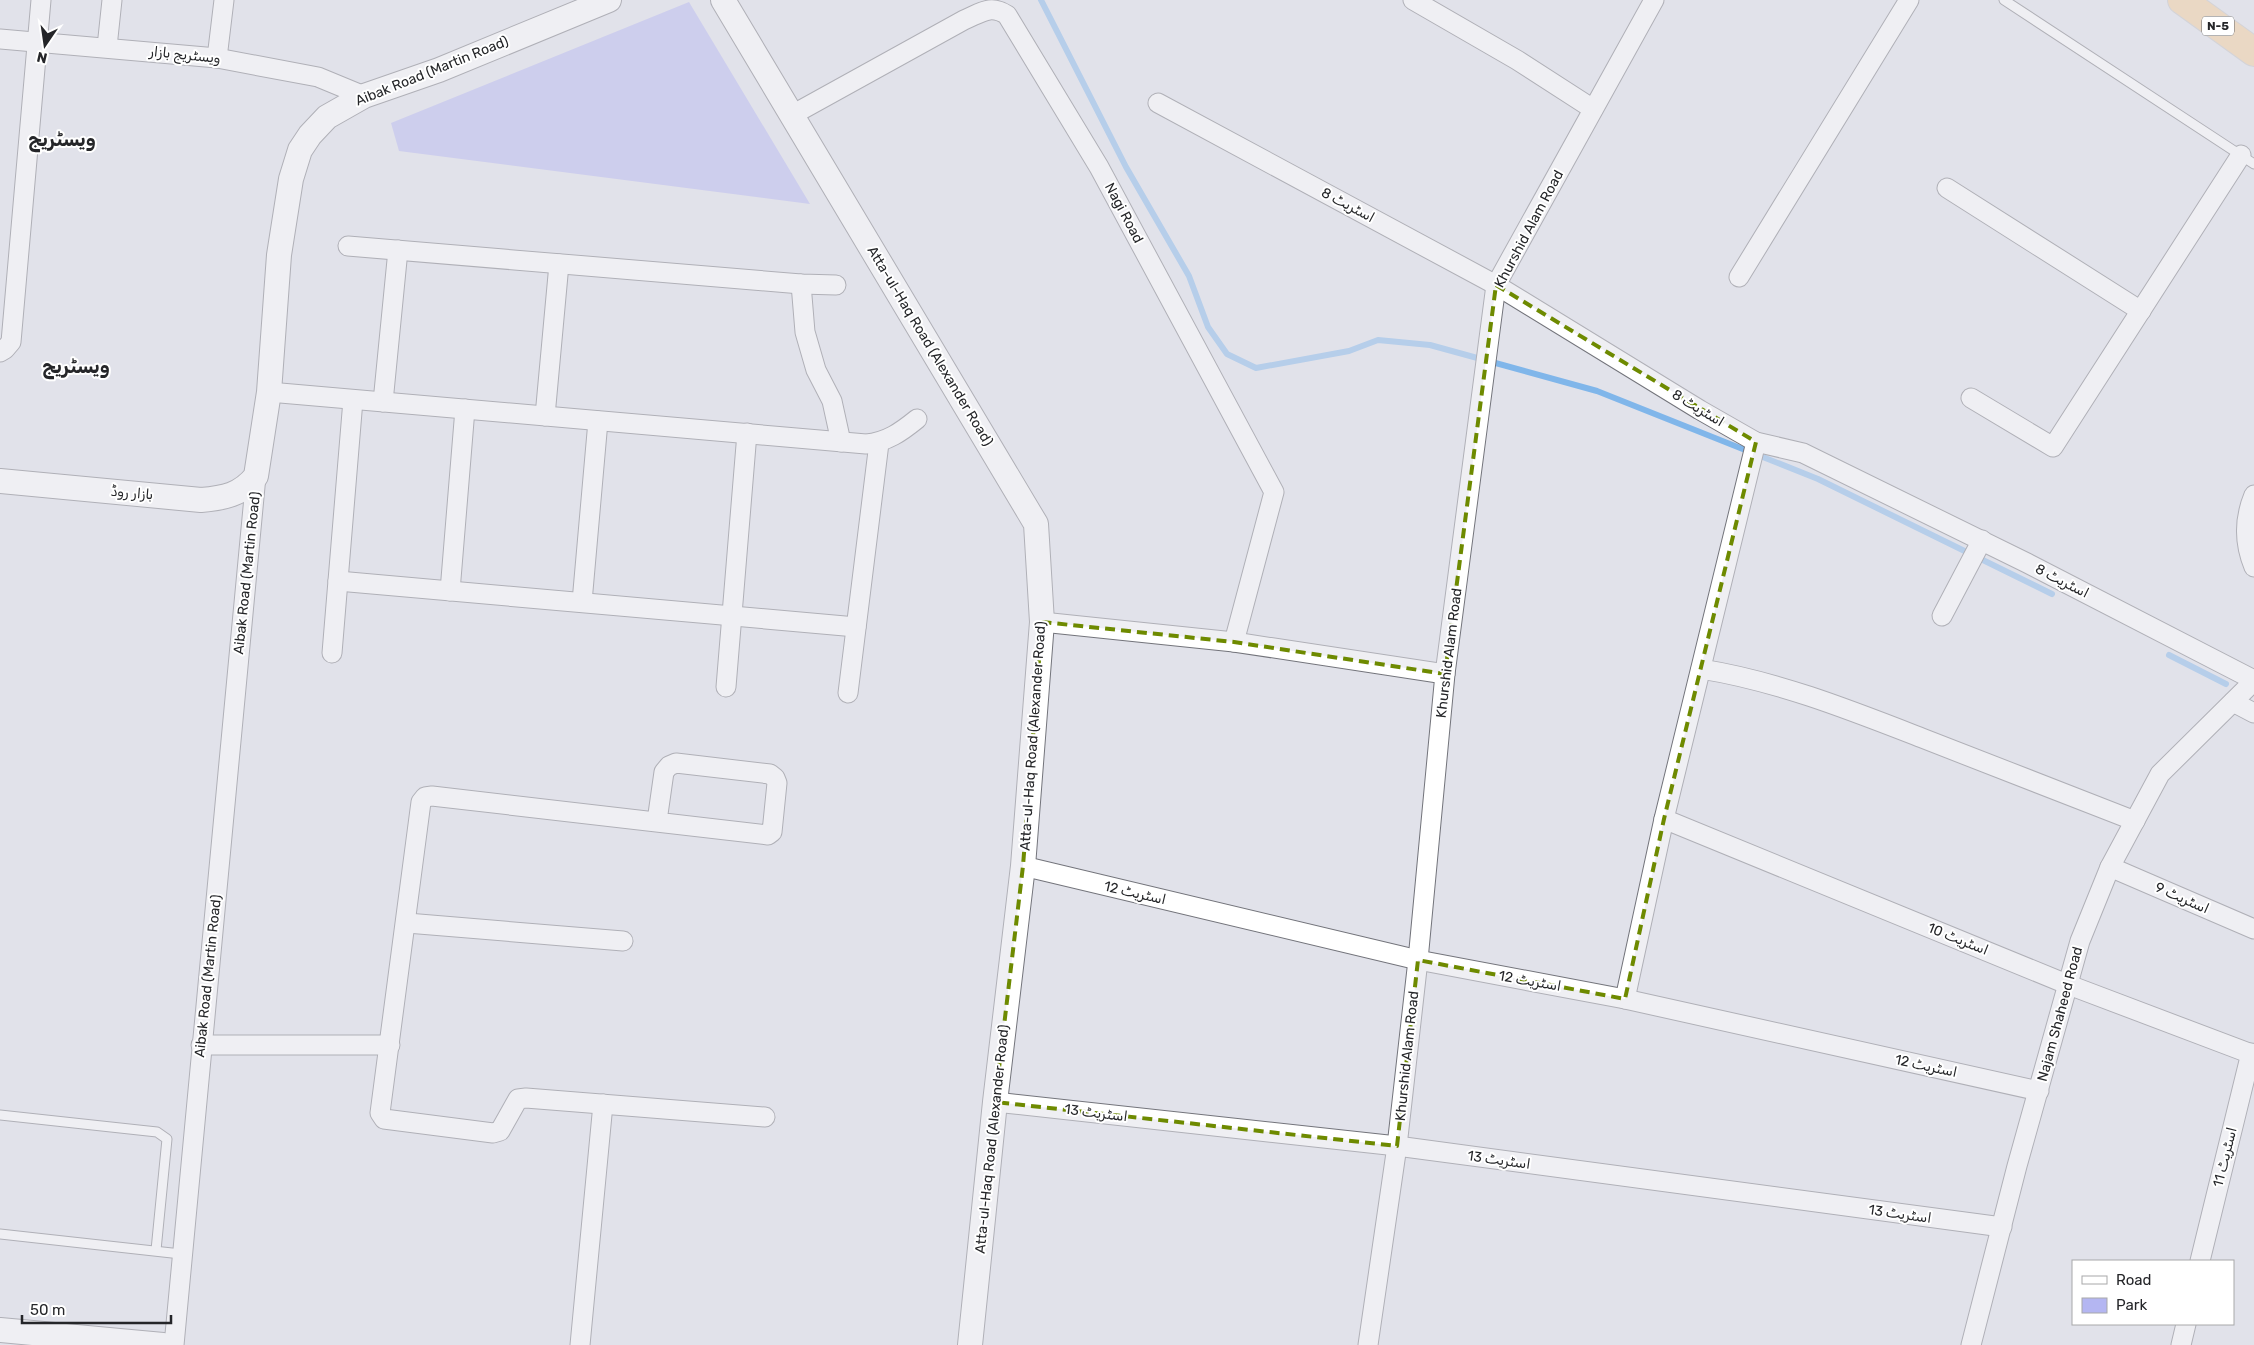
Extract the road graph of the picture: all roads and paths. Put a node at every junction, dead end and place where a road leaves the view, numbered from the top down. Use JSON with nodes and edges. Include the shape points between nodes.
{"nodes":[{"id":1,"x":41,"y":0,"type":"edge"},
{"id":2,"x":112,"y":0,"type":"edge"},
{"id":3,"x":224,"y":0,"type":"edge"},
{"id":4,"x":609,"y":0,"type":"edge"},
{"id":5,"x":723,"y":0,"type":"edge"},
{"id":6,"x":1413,"y":0,"type":"edge"},
{"id":7,"x":1909,"y":0,"type":"edge"},
{"id":8,"x":2004,"y":0,"type":"edge"},
{"id":9,"x":2182,"y":0,"type":"edge"},
{"id":10,"x":1649,"y":2,"type":"edge"},
{"id":11,"x":0,"y":39,"type":"edge"},
{"id":12,"x":38,"y":43,"type":"junction"},
{"id":13,"x":107,"y":47,"type":"junction"},
{"id":14,"x":2254,"y":52,"type":"edge"},
{"id":15,"x":217,"y":58,"type":"junction"},
{"id":16,"x":364,"y":96,"type":"junction"},
{"id":17,"x":1158,"y":103,"type":"dead end"},
{"id":18,"x":1593,"y":109,"type":"junction"},
{"id":19,"x":792,"y":115,"type":"junction"},
{"id":20,"x":2247,"y":159,"type":"edge"},
{"id":21,"x":1947,"y":188,"type":"dead end"},
{"id":22,"x":348,"y":246,"type":"dead end"},
{"id":23,"x":398,"y":250,"type":"junction"},
{"id":24,"x":559,"y":264,"type":"junction"},
{"id":25,"x":1739,"y":277,"type":"dead end"},
{"id":26,"x":801,"y":284,"type":"junction"},
{"id":27,"x":836,"y":285,"type":"dead end"},
{"id":28,"x":1496,"y":285,"type":"junction"},
{"id":29,"x":2141,"y":311,"type":"junction"},
{"id":30,"x":0,"y":352,"type":"edge"},
{"id":31,"x":269,"y":392,"type":"junction"},
{"id":32,"x":1971,"y":398,"type":"dead end"},
{"id":33,"x":353,"y":400,"type":"junction"},
{"id":34,"x":383,"y":402,"type":"junction"},
{"id":35,"x":465,"y":409,"type":"junction"},
{"id":36,"x":545,"y":416,"type":"junction"},
{"id":37,"x":917,"y":419,"type":"dead end"},
{"id":38,"x":598,"y":420,"type":"junction"},
{"id":39,"x":747,"y":433,"type":"junction"},
{"id":40,"x":841,"y":442,"type":"junction"},
{"id":41,"x":879,"y":442,"type":"junction"},
{"id":42,"x":1754,"y":452,"type":"junction"},
{"id":43,"x":256,"y":476,"type":"junction"},
{"id":44,"x":0,"y":481,"type":"edge"},
{"id":45,"x":2254,"y":495,"type":"edge"},
{"id":46,"x":1980,"y":544,"type":"junction"},
{"id":47,"x":2254,"y":567,"type":"edge"},
{"id":48,"x":338,"y":581,"type":"junction"},
{"id":49,"x":450,"y":590,"type":"junction"},
{"id":50,"x":582,"y":602,"type":"junction"},
{"id":51,"x":732,"y":616,"type":"junction"},
{"id":52,"x":1942,"y":616,"type":"dead end"},
{"id":53,"x":1042,"y":622,"type":"junction"},
{"id":54,"x":856,"y":626,"type":"junction"},
{"id":55,"x":1234,"y":642,"type":"junction"},
{"id":56,"x":332,"y":652,"type":"dead end"},
{"id":57,"x":1701,"y":669,"type":"junction"},
{"id":58,"x":1445,"y":674,"type":"junction"},
{"id":59,"x":2254,"y":680,"type":"edge"},
{"id":60,"x":726,"y":687,"type":"dead end"},
{"id":61,"x":848,"y":693,"type":"dead end"},
{"id":62,"x":2233,"y":702,"type":"junction"},
{"id":63,"x":2254,"y":713,"type":"edge"},
{"id":64,"x":1664,"y":819,"type":"junction"},
{"id":65,"x":657,"y":821,"type":"junction"},
{"id":66,"x":2135,"y":821,"type":"junction"},
{"id":67,"x":1022,"y":866,"type":"junction"},
{"id":68,"x":2110,"y":867,"type":"junction"},
{"id":69,"x":407,"y":923,"type":"junction"},
{"id":70,"x":2254,"y":930,"type":"edge"},
{"id":71,"x":623,"y":941,"type":"dead end"},
{"id":72,"x":1418,"y":960,"type":"junction"},
{"id":73,"x":2069,"y":985,"type":"junction"},
{"id":74,"x":1625,"y":998,"type":"junction"},
{"id":75,"x":201,"y":1045,"type":"junction"},
{"id":76,"x":390,"y":1045,"type":"junction"},
{"id":77,"x":2252,"y":1054,"type":"edge"},
{"id":78,"x":2039,"y":1091,"type":"junction"},
{"id":79,"x":995,"y":1102,"type":"junction"},
{"id":80,"x":603,"y":1104,"type":"junction"},
{"id":81,"x":0,"y":1115,"type":"edge"},
{"id":82,"x":765,"y":1117,"type":"dead end"},
{"id":83,"x":1397,"y":1146,"type":"junction"},
{"id":84,"x":2002,"y":1227,"type":"junction"},
{"id":85,"x":0,"y":1234,"type":"edge"},
{"id":86,"x":156,"y":1250,"type":"junction"},
{"id":87,"x":181,"y":1254,"type":"junction"},
{"id":88,"x":2200,"y":1260,"type":"edge"},
{"id":89,"x":2186,"y":1325,"type":"edge"},
{"id":90,"x":0,"y":1330,"type":"edge"},
{"id":91,"x":162,"y":1345,"type":"edge"},
{"id":92,"x":174,"y":1345,"type":"edge"},
{"id":93,"x":580,"y":1345,"type":"edge"},
{"id":94,"x":970,"y":1345,"type":"edge"},
{"id":95,"x":1368,"y":1345,"type":"edge"},
{"id":96,"x":1971,"y":1345,"type":"edge"},
{"id":97,"x":2181,"y":1345,"type":"edge"}],
"edges":[{"from":1,"to":12,"type":"street"},
{"from":2,"to":13,"type":"street"},
{"from":3,"to":15,"type":"street"},
{"from":4,"to":16,"type":"street","name":"Aibak Road (Martin Road)","via":[[439,70]]},
{"from":5,"to":19,"type":"street","name":"Atta-ul-Haq Road (Alexander Road)"},
{"from":6,"to":18,"type":"street","via":[[1517,60]]},
{"from":7,"to":25,"type":"street"},
{"from":8,"to":20,"type":"lane"},
{"from":9,"to":14,"type":"highway","number":"N-5"},
{"from":10,"to":18,"type":"street","name":"Khurshid Alam Road"},
{"from":11,"to":12,"type":"street","name":"ویسٹریج بازار"},
{"from":12,"to":13,"type":"street","name":"ویسٹریج بازار"},
{"from":12,"to":30,"type":"street","via":[[11,342]]},
{"from":13,"to":15,"type":"street","name":"ویسٹریج بازار"},
{"from":15,"to":16,"type":"street","name":"ویسٹریج بازار","via":[[318,76]]},
{"from":16,"to":31,"type":"street","name":"Aibak Road (Martin Road)","via":[[327,117],[300,150],[291,179],[279,255]]},
{"from":17,"to":28,"type":"street","name":"اسٹریٹ 8"},
{"from":18,"to":28,"type":"street","name":"Khurshid Alam Road"},
{"from":19,"to":53,"type":"street","name":"Atta-ul-Haq Road (Alexander Road)","via":[[1036,524]]},
{"from":19,"to":55,"type":"street","name":"Nagi Road","via":[[964,20],[988,10],[998,9],[1007,15],[1099,167],[1274,492]]},
{"from":20,"to":29,"type":"street"},
{"from":21,"to":29,"type":"street"},
{"from":22,"to":23,"type":"street"},
{"from":23,"to":24,"type":"street"},
{"from":23,"to":34,"type":"street"},
{"from":24,"to":26,"type":"street"},
{"from":24,"to":36,"type":"street"},
{"from":26,"to":27,"type":"street"},
{"from":26,"to":40,"type":"street","via":[[805,332],[816,370],[832,401]]},
{"from":28,"to":42,"type":"street","name":"اسٹریٹ 8","via":[[1700,410]]},
{"from":28,"to":58,"type":"street","name":"Khurshid Alam Road"},
{"from":29,"to":32,"type":"street","via":[[2053,447]]},
{"from":31,"to":33,"type":"street"},
{"from":31,"to":43,"type":"street","name":"Aibak Road (Martin Road)"},
{"from":33,"to":34,"type":"street"},
{"from":33,"to":48,"type":"street"},
{"from":34,"to":35,"type":"street"},
{"from":35,"to":36,"type":"street"},
{"from":35,"to":49,"type":"street"},
{"from":36,"to":38,"type":"street"},
{"from":37,"to":41,"type":"street","via":[[900,434]]},
{"from":38,"to":39,"type":"street"},
{"from":38,"to":50,"type":"street"},
{"from":39,"to":40,"type":"street"},
{"from":39,"to":51,"type":"street"},
{"from":40,"to":41,"type":"street"},
{"from":41,"to":54,"type":"street"},
{"from":42,"to":46,"type":"street","name":"اسٹریٹ 8","via":[[1803,453]]},
{"from":42,"to":57,"type":"street"},
{"from":43,"to":44,"type":"street","name":"بازار روڈ","via":[[248,487],[237,493],[201,500]]},
{"from":43,"to":75,"type":"street","name":"Aibak Road (Martin Road)"},
{"from":45,"to":47,"type":"street","via":[[2246,518]]},
{"from":46,"to":52,"type":"street"},
{"from":46,"to":59,"type":"street","name":"اسٹریٹ 8"},
{"from":48,"to":49,"type":"street"},
{"from":48,"to":56,"type":"street"},
{"from":49,"to":50,"type":"street"},
{"from":50,"to":51,"type":"street"},
{"from":51,"to":54,"type":"street"},
{"from":51,"to":60,"type":"street"},
{"from":53,"to":55,"type":"street"},
{"from":53,"to":67,"type":"street","name":"Atta-ul-Haq Road (Alexander Road)"},
{"from":54,"to":61,"type":"street"},
{"from":55,"to":58,"type":"street"},
{"from":57,"to":64,"type":"street"},
{"from":57,"to":66,"type":"street","via":[[1789,689]]},
{"from":58,"to":72,"type":"street","name":"Khurshid Alam Road"},
{"from":59,"to":62,"type":"street","name":"Najam Shaheed Road"},
{"from":62,"to":63,"type":"street"},
{"from":62,"to":66,"type":"street","name":"Najam Shaheed Road","via":[[2160,774]]},
{"from":64,"to":73,"type":"street","name":"اسٹریٹ 10"},
{"from":64,"to":74,"type":"street"},
{"from":65,"to":65,"type":"street","via":[[664,772],[676,763],[770,774],[777,783],[772,832],[768,835]]},
{"from":65,"to":69,"type":"street","via":[[425,797],[421,802]]},
{"from":66,"to":68,"type":"street","name":"Najam Shaheed Road"},
{"from":67,"to":72,"type":"street","name":"اسٹریٹ 12"},
{"from":67,"to":79,"type":"street","name":"Atta-ul-Haq Road (Alexander Road)"},
{"from":68,"to":70,"type":"street","name":"اسٹریٹ 9"},
{"from":68,"to":73,"type":"street","name":"Najam Shaheed Road","via":[[2080,941]]},
{"from":69,"to":71,"type":"street"},
{"from":69,"to":76,"type":"street"},
{"from":72,"to":74,"type":"street","name":"اسٹریٹ 12"},
{"from":72,"to":83,"type":"street","name":"Khurshid Alam Road"},
{"from":73,"to":77,"type":"street","name":"اسٹریٹ 10"},
{"from":73,"to":78,"type":"street","name":"Najam Shaheed Road"},
{"from":74,"to":78,"type":"street","name":"اسٹریٹ 12"},
{"from":75,"to":76,"type":"street"},
{"from":75,"to":87,"type":"street","name":"Aibak Road (Martin Road)"},
{"from":76,"to":80,"type":"street","via":[[380,1113],[384,1119],[493,1133],[500,1131],[518,1099]]},
{"from":77,"to":88,"type":"street","name":"اسٹریٹ 11"},
{"from":78,"to":84,"type":"street","name":"Najam Shaheed Road"},
{"from":79,"to":83,"type":"street","name":"اسٹریٹ 13"},
{"from":79,"to":94,"type":"street","name":"Atta-ul-Haq Road (Alexander Road)"},
{"from":80,"to":82,"type":"street"},
{"from":80,"to":93,"type":"street"},
{"from":81,"to":86,"type":"lane","via":[[157,1132],[168,1139]]},
{"from":83,"to":84,"type":"street","name":"اسٹریٹ 13"},
{"from":83,"to":95,"type":"street","name":"Khurshid Alam Road"},
{"from":84,"to":96,"type":"street","name":"Najam Shaheed Road"},
{"from":85,"to":86,"type":"lane"},
{"from":86,"to":87,"type":"lane"},
{"from":87,"to":92,"type":"street","name":"Aibak Road (Martin Road)"},
{"from":89,"to":97,"type":"street"},
{"from":90,"to":91,"type":"street"}]}
